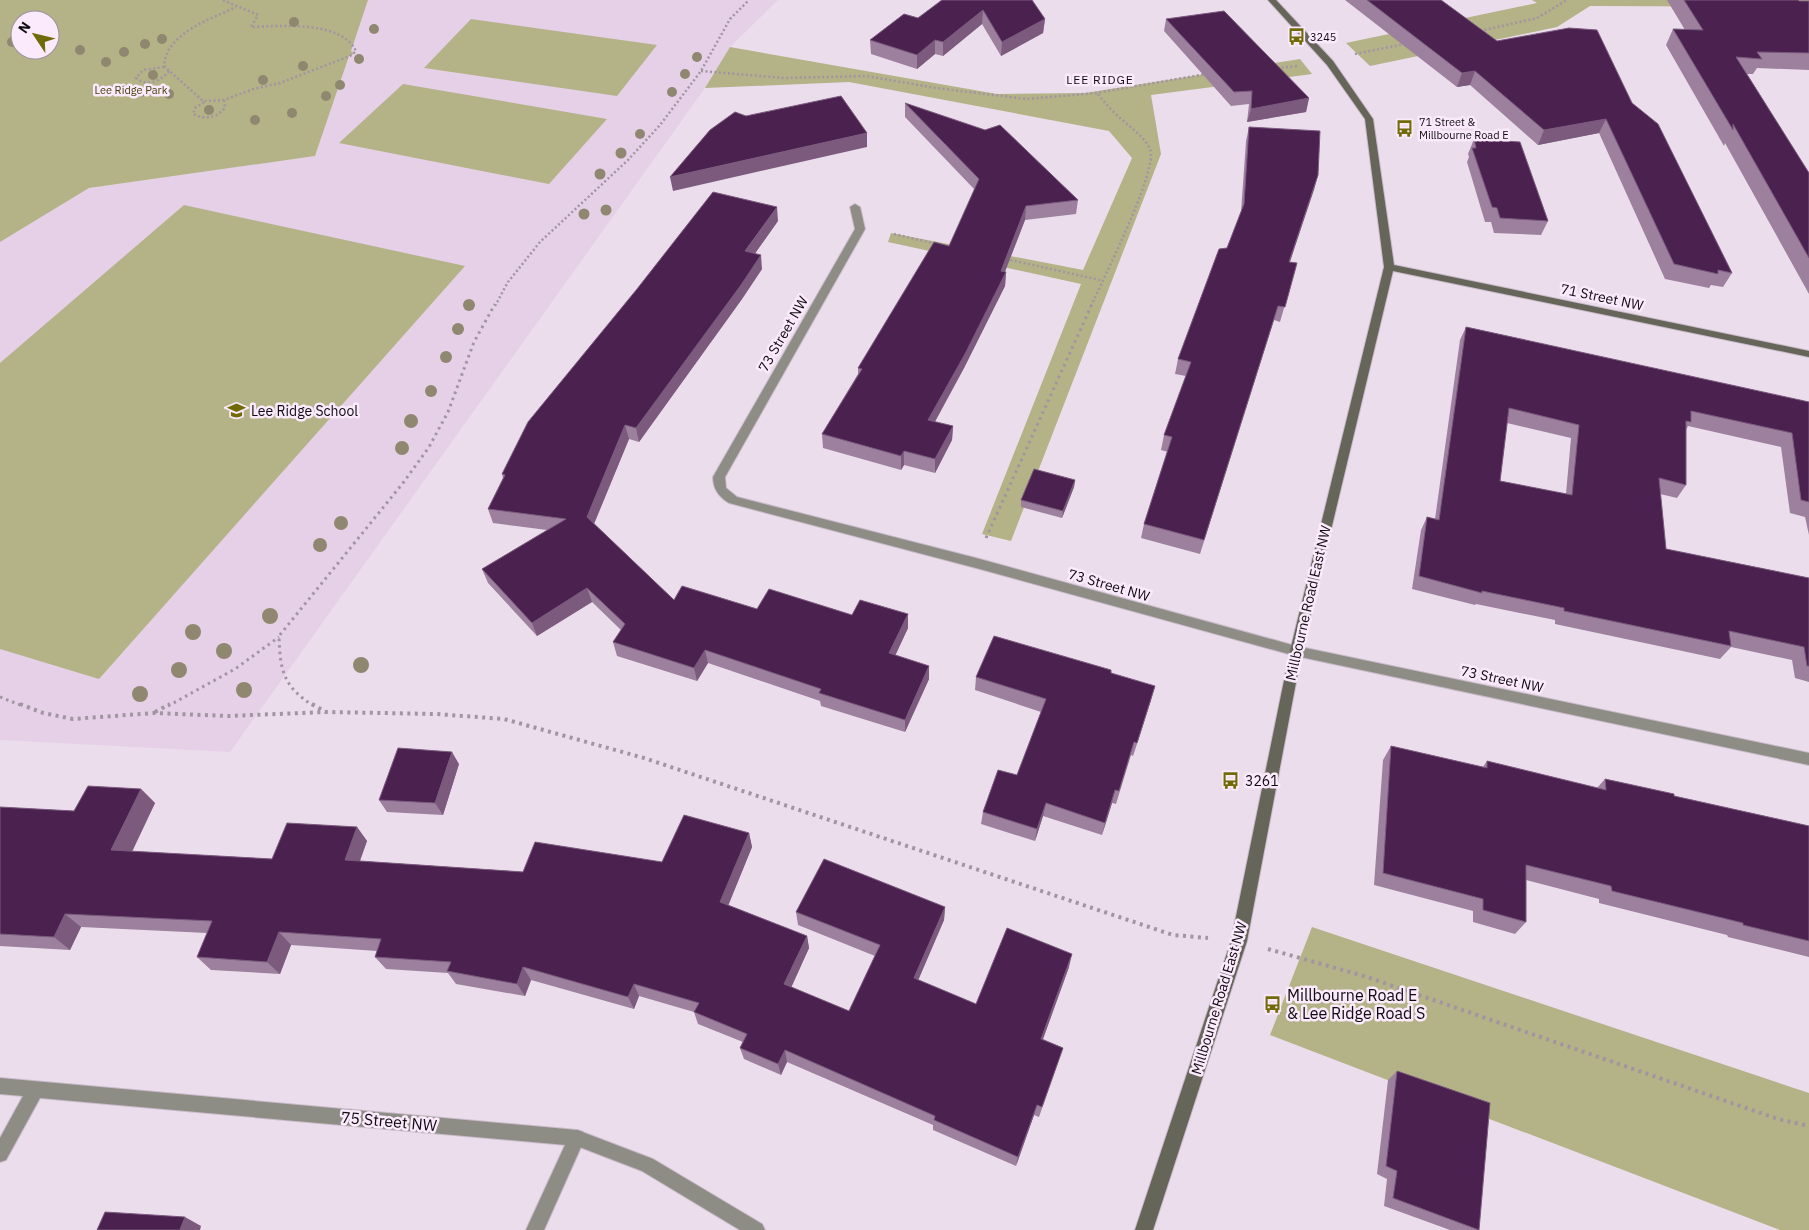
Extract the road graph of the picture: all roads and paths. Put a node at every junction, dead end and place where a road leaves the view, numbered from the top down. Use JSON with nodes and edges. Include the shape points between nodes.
{"nodes":[{"id":1,"x":223,"y":0,"type":"edge"},
{"id":2,"x":749,"y":0,"type":"edge"},
{"id":3,"x":1272,"y":0,"type":"edge"},
{"id":4,"x":1567,"y":0,"type":"edge"},
{"id":5,"x":236,"y":7,"type":"junction"},
{"id":6,"x":1475,"y":32,"type":"edge"},
{"id":7,"x":1410,"y":43,"type":"edge"},
{"id":8,"x":1330,"y":63,"type":"junction"},
{"id":9,"x":165,"y":67,"type":"junction"},
{"id":10,"x":1270,"y":68,"type":"edge"},
{"id":11,"x":169,"y":71,"type":"junction"},
{"id":12,"x":701,"y":71,"type":"junction"},
{"id":13,"x":1210,"y":74,"type":"edge"},
{"id":14,"x":1096,"y":92,"type":"junction"},
{"id":15,"x":224,"y":100,"type":"junction"},
{"id":16,"x":205,"y":102,"type":"junction"},
{"id":17,"x":855,"y":207,"type":"dead end"},
{"id":18,"x":894,"y":234,"type":"dead end"},
{"id":19,"x":941,"y":245,"type":"edge"},
{"id":20,"x":997,"y":257,"type":"edge"},
{"id":21,"x":1390,"y":267,"type":"junction"},
{"id":22,"x":1100,"y":280,"type":"junction"},
{"id":23,"x":1809,"y":354,"type":"edge"},
{"id":24,"x":986,"y":539,"type":"dead end"},
{"id":25,"x":280,"y":636,"type":"junction"},
{"id":26,"x":1296,"y":651,"type":"junction"},
{"id":27,"x":0,"y":698,"type":"edge"},
{"id":28,"x":326,"y":712,"type":"junction"},
{"id":29,"x":154,"y":713,"type":"junction"},
{"id":30,"x":1809,"y":759,"type":"edge"},
{"id":31,"x":1239,"y":941,"type":"junction"},
{"id":32,"x":0,"y":1086,"type":"edge"},
{"id":33,"x":37,"y":1088,"type":"junction"},
{"id":34,"x":1809,"y":1126,"type":"edge"},
{"id":35,"x":577,"y":1138,"type":"junction"},
{"id":36,"x":0,"y":1154,"type":"edge"},
{"id":37,"x":534,"y":1230,"type":"edge"},
{"id":38,"x":756,"y":1230,"type":"edge"},
{"id":39,"x":1144,"y":1230,"type":"edge"}],
"edges":[{"from":1,"to":5,"type":"path"},
{"from":2,"to":12,"type":"path","via":[[730,19]]},
{"from":3,"to":8,"type":"street","name":"Millbourne Road East NW"},
{"from":4,"to":6,"type":"path","via":[[1548,15]]},
{"from":5,"to":9,"type":"path","via":[[176,40],[164,54]]},
{"from":5,"to":15,"type":"path","via":[[258,16],[252,27],[304,26],[326,30],[355,47],[356,51],[280,83]]},
{"from":7,"to":8,"type":"path","via":[[1360,52]]},
{"from":8,"to":10,"type":"path"},
{"from":8,"to":21,"type":"street","name":"Millbourne Road East NW","via":[[1369,119]]},
{"from":9,"to":11,"type":"path"},
{"from":9,"to":11,"type":"path","via":[[143,70],[136,80],[145,83],[156,81]]},
{"from":11,"to":16,"type":"path"},
{"from":12,"to":14,"type":"path","via":[[784,78],[866,76],[1020,99]]},
{"from":12,"to":25,"type":"path","via":[[660,125],[628,160],[540,242],[508,282],[474,342],[448,412],[429,447]]},
{"from":13,"to":14,"type":"path"},
{"from":14,"to":22,"type":"path","via":[[1144,139],[1150,151],[1149,171],[1140,196]]},
{"from":15,"to":16,"type":"path"},
{"from":15,"to":16,"type":"path","via":[[225,108],[218,114],[202,118],[193,114],[195,108]]},
{"from":17,"to":26,"type":"street","name":"73 Street NW","via":[[860,230],[719,477],[718,485],[726,496]]},
{"from":18,"to":19,"type":"path"},
{"from":20,"to":22,"type":"path"},
{"from":21,"to":23,"type":"street","name":"71 Street NW"},
{"from":21,"to":26,"type":"street","name":"Millbourne Road East NW"},
{"from":22,"to":24,"type":"path"},
{"from":25,"to":28,"type":"path","via":[[284,679],[302,700]]},
{"from":25,"to":29,"type":"path","via":[[257,657],[220,680]]},
{"from":26,"to":30,"type":"street","name":"73 Street NW"},
{"from":26,"to":31,"type":"street","name":"Millbourne Road East NW"},
{"from":27,"to":29,"type":"path","via":[[73,720]]},
{"from":28,"to":29,"type":"path","via":[[228,716]]},
{"from":28,"to":31,"type":"path","via":[[504,719],[644,758],[1173,935]]},
{"from":31,"to":34,"type":"path","via":[[1364,976],[1778,1119]]},
{"from":31,"to":39,"type":"street","name":"Millbourne Road East NW"},
{"from":32,"to":33,"type":"street","name":"75 Street NW"},
{"from":33,"to":35,"type":"street","name":"75 Street NW"},
{"from":33,"to":36,"type":"street"},
{"from":35,"to":37,"type":"street"},
{"from":35,"to":38,"type":"street","name":"75 Street NW","via":[[647,1165]]}]}
